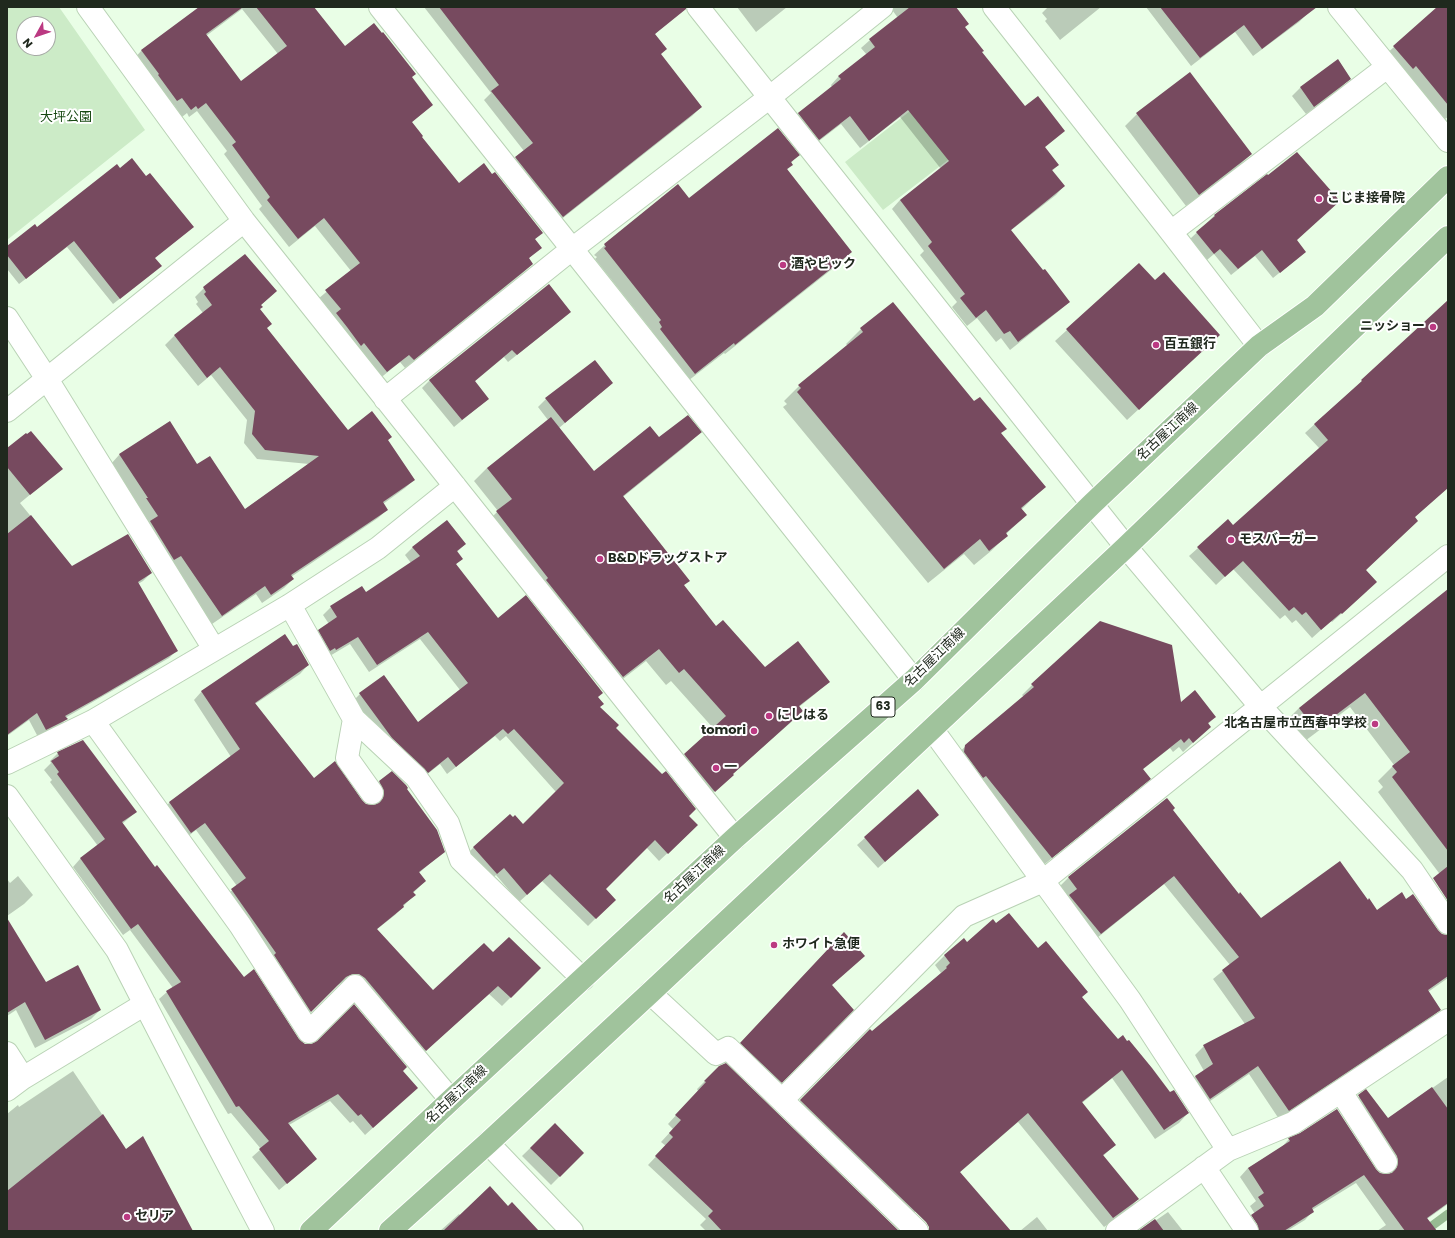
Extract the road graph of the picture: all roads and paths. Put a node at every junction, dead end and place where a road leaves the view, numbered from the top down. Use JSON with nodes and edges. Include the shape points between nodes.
{"nodes":[{"id":1,"x":88,"y":7,"type":"edge"},
{"id":2,"x":380,"y":7,"type":"edge"},
{"id":3,"x":698,"y":7,"type":"edge"},
{"id":4,"x":882,"y":7,"type":"edge"},
{"id":5,"x":994,"y":7,"type":"edge"},
{"id":6,"x":1339,"y":7,"type":"edge"},
{"id":7,"x":1387,"y":67,"type":"junction"},
{"id":8,"x":770,"y":97,"type":"junction"},
{"id":9,"x":1448,"y":141,"type":"edge"},
{"id":10,"x":1448,"y":177,"type":"edge"},
{"id":11,"x":244,"y":221,"type":"junction"},
{"id":12,"x":1171,"y":232,"type":"junction"},
{"id":13,"x":1448,"y":238,"type":"edge"},
{"id":14,"x":572,"y":249,"type":"junction"},
{"id":15,"x":7,"y":318,"type":"edge"},
{"id":16,"x":1259,"y":346,"type":"junction"},
{"id":17,"x":47,"y":379,"type":"junction"},
{"id":18,"x":385,"y":398,"type":"junction"},
{"id":19,"x":7,"y":411,"type":"edge"},
{"id":20,"x":454,"y":486,"type":"junction"},
{"id":21,"x":1092,"y":504,"type":"junction"},
{"id":22,"x":1126,"y":547,"type":"junction"},
{"id":23,"x":1448,"y":556,"type":"edge"},
{"id":24,"x":290,"y":605,"type":"junction"},
{"id":25,"x":214,"y":649,"type":"junction"},
{"id":26,"x":914,"y":680,"type":"junction"},
{"id":27,"x":1260,"y":706,"type":"junction"},
{"id":28,"x":354,"y":719,"type":"junction"},
{"id":29,"x":93,"y":720,"type":"junction"},
{"id":30,"x":932,"y":729,"type":"junction"},
{"id":31,"x":7,"y":763,"type":"edge"},
{"id":32,"x":372,"y":793,"type":"dead end"},
{"id":33,"x":7,"y":796,"type":"edge"},
{"id":34,"x":735,"y":838,"type":"junction"},
{"id":35,"x":1043,"y":881,"type":"junction"},
{"id":36,"x":1448,"y":923,"type":"edge"},
{"id":37,"x":583,"y":979,"type":"junction"},
{"id":38,"x":650,"y":993,"type":"junction"},
{"id":39,"x":145,"y":1004,"type":"junction"},
{"id":40,"x":1448,"y":1020,"type":"edge"},
{"id":41,"x":7,"y":1053,"type":"edge"},
{"id":42,"x":15,"y":1084,"type":"edge"},
{"id":43,"x":1341,"y":1092,"type":"junction"},
{"id":44,"x":450,"y":1100,"type":"junction"},
{"id":45,"x":782,"y":1100,"type":"junction"},
{"id":46,"x":488,"y":1143,"type":"junction"},
{"id":47,"x":1228,"y":1150,"type":"junction"},
{"id":48,"x":1386,"y":1162,"type":"dead end"},
{"id":49,"x":1204,"y":1168,"type":"junction"},
{"id":50,"x":263,"y":1231,"type":"edge"},
{"id":51,"x":311,"y":1231,"type":"edge"},
{"id":52,"x":390,"y":1231,"type":"edge"},
{"id":53,"x":572,"y":1231,"type":"edge"},
{"id":54,"x":917,"y":1231,"type":"edge"},
{"id":55,"x":1117,"y":1231,"type":"edge"},
{"id":56,"x":1248,"y":1231,"type":"edge"}],
"edges":[{"from":1,"to":11,"type":"street"},
{"from":2,"to":14,"type":"street"},
{"from":3,"to":8,"type":"street"},
{"from":4,"to":8,"type":"street"},
{"from":5,"to":12,"type":"street"},
{"from":6,"to":7,"type":"street"},
{"from":7,"to":9,"type":"street"},
{"from":7,"to":12,"type":"street"},
{"from":8,"to":14,"type":"street"},
{"from":8,"to":21,"type":"street"},
{"from":10,"to":16,"type":"main road","name":"名古屋江南線","number":"63","via":[[1315,306]]},
{"from":11,"to":17,"type":"street"},
{"from":11,"to":18,"type":"street"},
{"from":12,"to":16,"type":"street"},
{"from":13,"to":22,"type":"main road"},
{"from":14,"to":18,"type":"street"},
{"from":14,"to":26,"type":"street"},
{"from":15,"to":17,"type":"street"},
{"from":16,"to":21,"type":"main road","name":"名古屋江南線","number":"63"},
{"from":17,"to":19,"type":"street"},
{"from":17,"to":25,"type":"street"},
{"from":18,"to":20,"type":"street"},
{"from":20,"to":24,"type":"street","via":[[378,548]]},
{"from":20,"to":34,"type":"street"},
{"from":21,"to":22,"type":"street"},
{"from":21,"to":26,"type":"main road","name":"名古屋江南線","number":"63"},
{"from":22,"to":27,"type":"street"},
{"from":22,"to":30,"type":"main road"},
{"from":23,"to":27,"type":"street"},
{"from":24,"to":25,"type":"street"},
{"from":24,"to":28,"type":"street"},
{"from":25,"to":29,"type":"street"},
{"from":26,"to":34,"type":"main road","name":"名古屋江南線","number":"63"},
{"from":27,"to":35,"type":"street"},
{"from":27,"to":36,"type":"street","via":[[1412,870]]},
{"from":28,"to":32,"type":"street","via":[[347,758]]},
{"from":28,"to":37,"type":"street","via":[[416,777],[448,823],[461,860]]},
{"from":29,"to":31,"type":"street"},
{"from":29,"to":44,"type":"street","via":[[240,925],[309,1032],[355,986]]},
{"from":30,"to":35,"type":"street"},
{"from":30,"to":38,"type":"main road"},
{"from":33,"to":39,"type":"street","via":[[118,950]]},
{"from":34,"to":37,"type":"main road","name":"名古屋江南線","number":"63"},
{"from":35,"to":45,"type":"street","via":[[964,916]]},
{"from":35,"to":47,"type":"street","via":[[1130,1000]]},
{"from":37,"to":44,"type":"main road","name":"名古屋江南線","number":"63"},
{"from":38,"to":45,"type":"street","via":[[716,1054],[728,1048]]},
{"from":38,"to":46,"type":"main road"},
{"from":39,"to":42,"type":"street"},
{"from":39,"to":50,"type":"street"},
{"from":40,"to":43,"type":"street"},
{"from":41,"to":42,"type":"street"},
{"from":43,"to":47,"type":"street","via":[[1293,1124]]},
{"from":43,"to":48,"type":"street"},
{"from":44,"to":51,"type":"main road","name":"名古屋江南線","number":"63"},
{"from":45,"to":54,"type":"street"},
{"from":46,"to":52,"type":"main road"},
{"from":46,"to":53,"type":"street"},
{"from":47,"to":49,"type":"street"},
{"from":49,"to":55,"type":"street"},
{"from":49,"to":56,"type":"street"}]}
